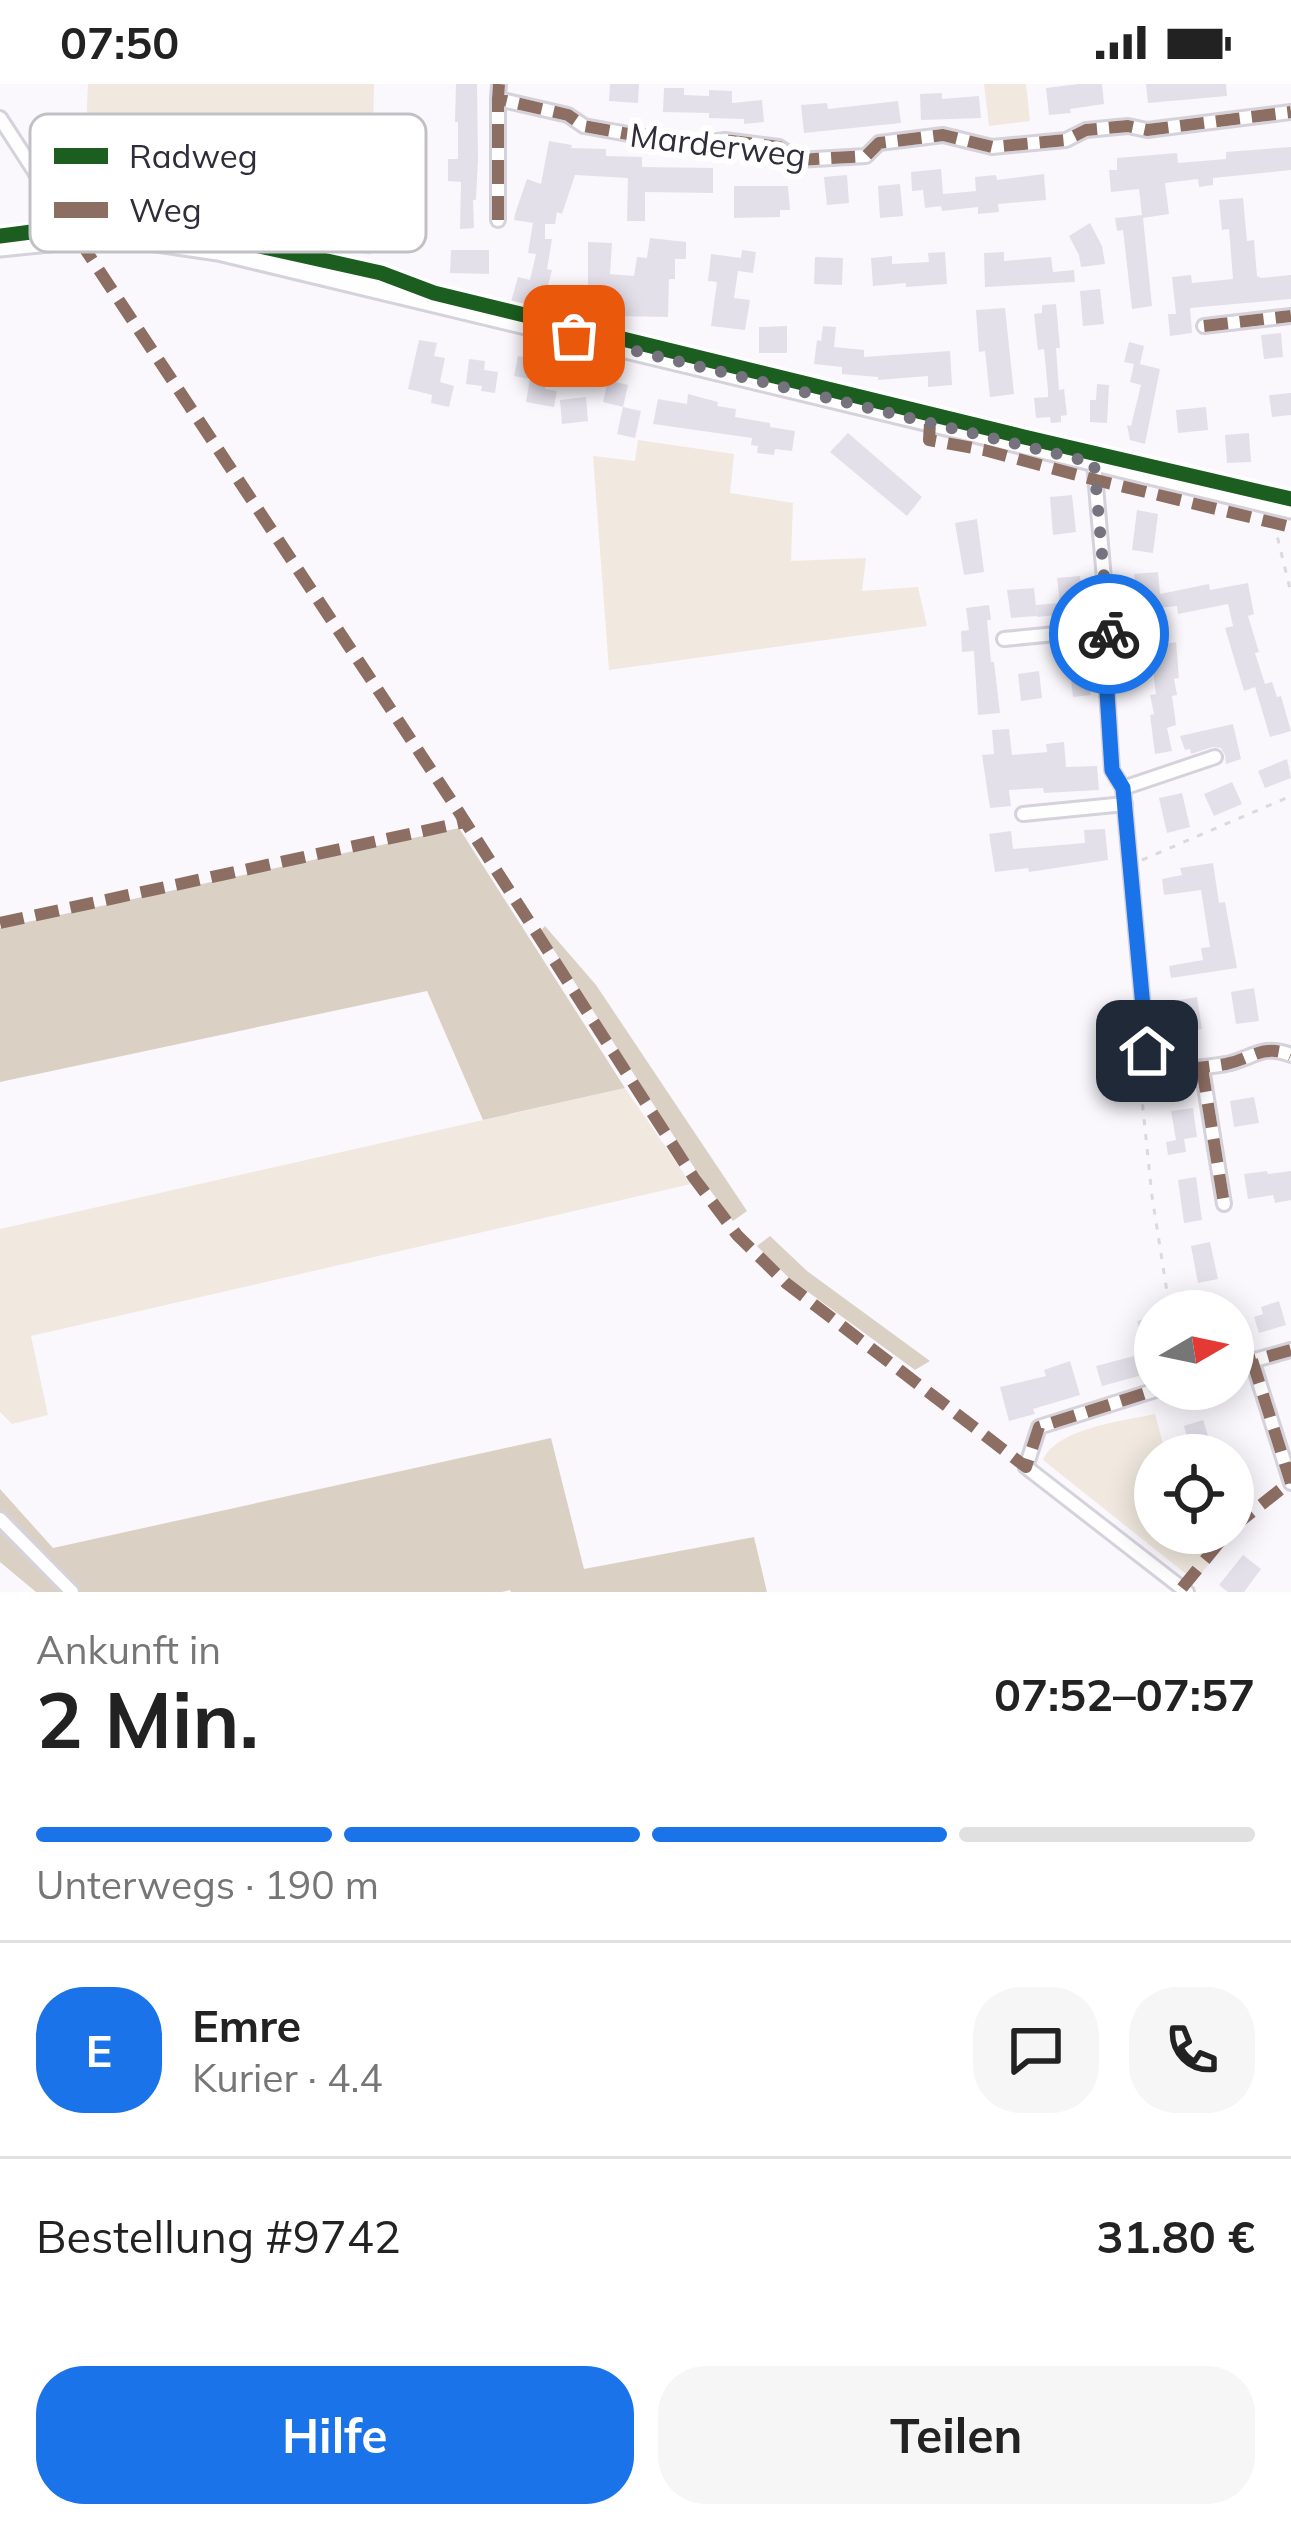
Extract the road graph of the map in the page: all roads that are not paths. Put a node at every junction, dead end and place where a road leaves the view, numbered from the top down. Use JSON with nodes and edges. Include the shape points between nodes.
{"nodes":[{"id":1,"x":498,"y":91,"type":"edge"},
{"id":2,"x":1291,"y":112,"type":"edge"},
{"id":3,"x":0,"y":118,"type":"edge"},
{"id":4,"x":30,"y":164,"type":"edge"},
{"id":5,"x":498,"y":220,"type":"dead end"},
{"id":6,"x":30,"y":245,"type":"edge"},
{"id":7,"x":0,"y":248,"type":"edge"},
{"id":8,"x":222,"y":252,"type":"edge"},
{"id":9,"x":1291,"y":316,"type":"edge"},
{"id":10,"x":1204,"y":326,"type":"dead end"},
{"id":11,"x":1094,"y":463,"type":"junction"},
{"id":12,"x":1291,"y":509,"type":"edge"},
{"id":13,"x":1108,"y":629,"type":"junction"},
{"id":14,"x":1004,"y":639,"type":"dead end"},
{"id":15,"x":1215,"y":757,"type":"dead end"},
{"id":16,"x":1123,"y":788,"type":"junction"},
{"id":17,"x":1125,"y":804,"type":"junction"},
{"id":18,"x":1023,"y":814,"type":"dead end"},
{"id":19,"x":1291,"y":1055,"type":"edge"},
{"id":20,"x":1202,"y":1068,"type":"junction"},
{"id":21,"x":1224,"y":1204,"type":"dead end"},
{"id":22,"x":1291,"y":1350,"type":"edge"},
{"id":23,"x":1254,"y":1359,"type":"edge"},
{"id":24,"x":1254,"y":1366,"type":"edge"},
{"id":25,"x":1134,"y":1397,"type":"edge"},
{"id":26,"x":1291,"y":1483,"type":"edge"},
{"id":27,"x":0,"y":1519,"type":"edge"},
{"id":28,"x":72,"y":1592,"type":"edge"},
{"id":29,"x":1187,"y":1592,"type":"edge"}],
"edges":[{"from":1,"to":2,"type":"street","name":"Marderweg","via":[[584,126],[689,145],[778,147],[798,160],[866,156],[879,142],[943,135],[992,147]]},
{"from":1,"to":5,"type":"street","name":"Marderweg"},
{"from":3,"to":4,"type":"street"},
{"from":6,"to":7,"type":"street"},
{"from":8,"to":11,"type":"street"},
{"from":9,"to":10,"type":"street"},
{"from":11,"to":12,"type":"street"},
{"from":11,"to":13,"type":"street"},
{"from":13,"to":14,"type":"street"},
{"from":13,"to":16,"type":"street","via":[[1112,770]]},
{"from":15,"to":16,"type":"street"},
{"from":16,"to":17,"type":"street"},
{"from":17,"to":18,"type":"street"},
{"from":17,"to":20,"type":"street","via":[[1147,1051],[1168,1071]]},
{"from":19,"to":20,"type":"street","via":[[1268,1050]]},
{"from":20,"to":21,"type":"street"},
{"from":22,"to":23,"type":"street"},
{"from":24,"to":26,"type":"street"},
{"from":25,"to":29,"type":"street","via":[[1039,1426],[1026,1466]]},
{"from":27,"to":28,"type":"street"}]}
